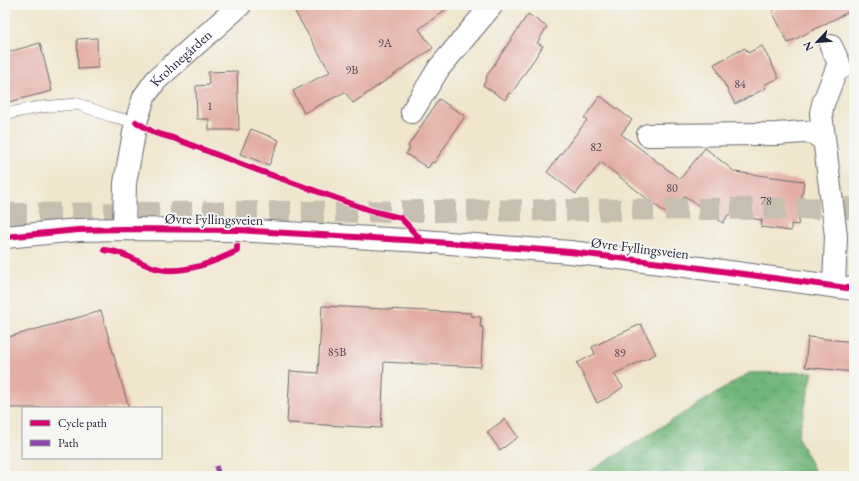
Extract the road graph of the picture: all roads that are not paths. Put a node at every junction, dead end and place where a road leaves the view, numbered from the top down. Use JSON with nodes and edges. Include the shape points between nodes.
{"nodes":[{"id":1,"x":240,"y":5,"type":"edge"},
{"id":2,"x":492,"y":5,"type":"edge"},
{"id":3,"x":831,"y":46,"type":"dead end"},
{"id":4,"x":854,"y":68,"type":"edge"},
{"id":5,"x":832,"y":78,"type":"junction"},
{"id":6,"x":412,"y":112,"type":"dead end"},
{"id":7,"x":5,"y":114,"type":"edge"},
{"id":8,"x":136,"y":122,"type":"junction"},
{"id":9,"x":648,"y":135,"type":"dead end"},
{"id":10,"x":824,"y":141,"type":"junction"},
{"id":11,"x":124,"y":229,"type":"junction"},
{"id":12,"x":5,"y":237,"type":"edge"},
{"id":13,"x":844,"y":288,"type":"edge"}],
"edges":[{"from":1,"to":8,"type":"main road","name":"Krohnegården","via":[[156,80],[144,97]]},
{"from":2,"to":6,"type":"main road","via":[[439,68]]},
{"from":3,"to":5,"type":"main road","name":"Øvre Fyllingsveien","via":[[839,63]]},
{"from":4,"to":5,"type":"lane"},
{"from":5,"to":10,"type":"main road","name":"Øvre Fyllingsveien","via":[[821,113]]},
{"from":7,"to":8,"type":"lane","via":[[40,107],[78,104]]},
{"from":8,"to":11,"type":"main road","name":"Krohnegården","via":[[125,183]]},
{"from":9,"to":10,"type":"main road","via":[[804,132],[814,133]]},
{"from":10,"to":13,"type":"main road","name":"Øvre Fyllingsveien"},
{"from":11,"to":12,"type":"main road","name":"Øvre Fyllingsveien","via":[[78,230]]},
{"from":11,"to":13,"type":"main road","name":"Øvre Fyllingsveien","via":[[238,230],[422,240],[570,252]]}]}
